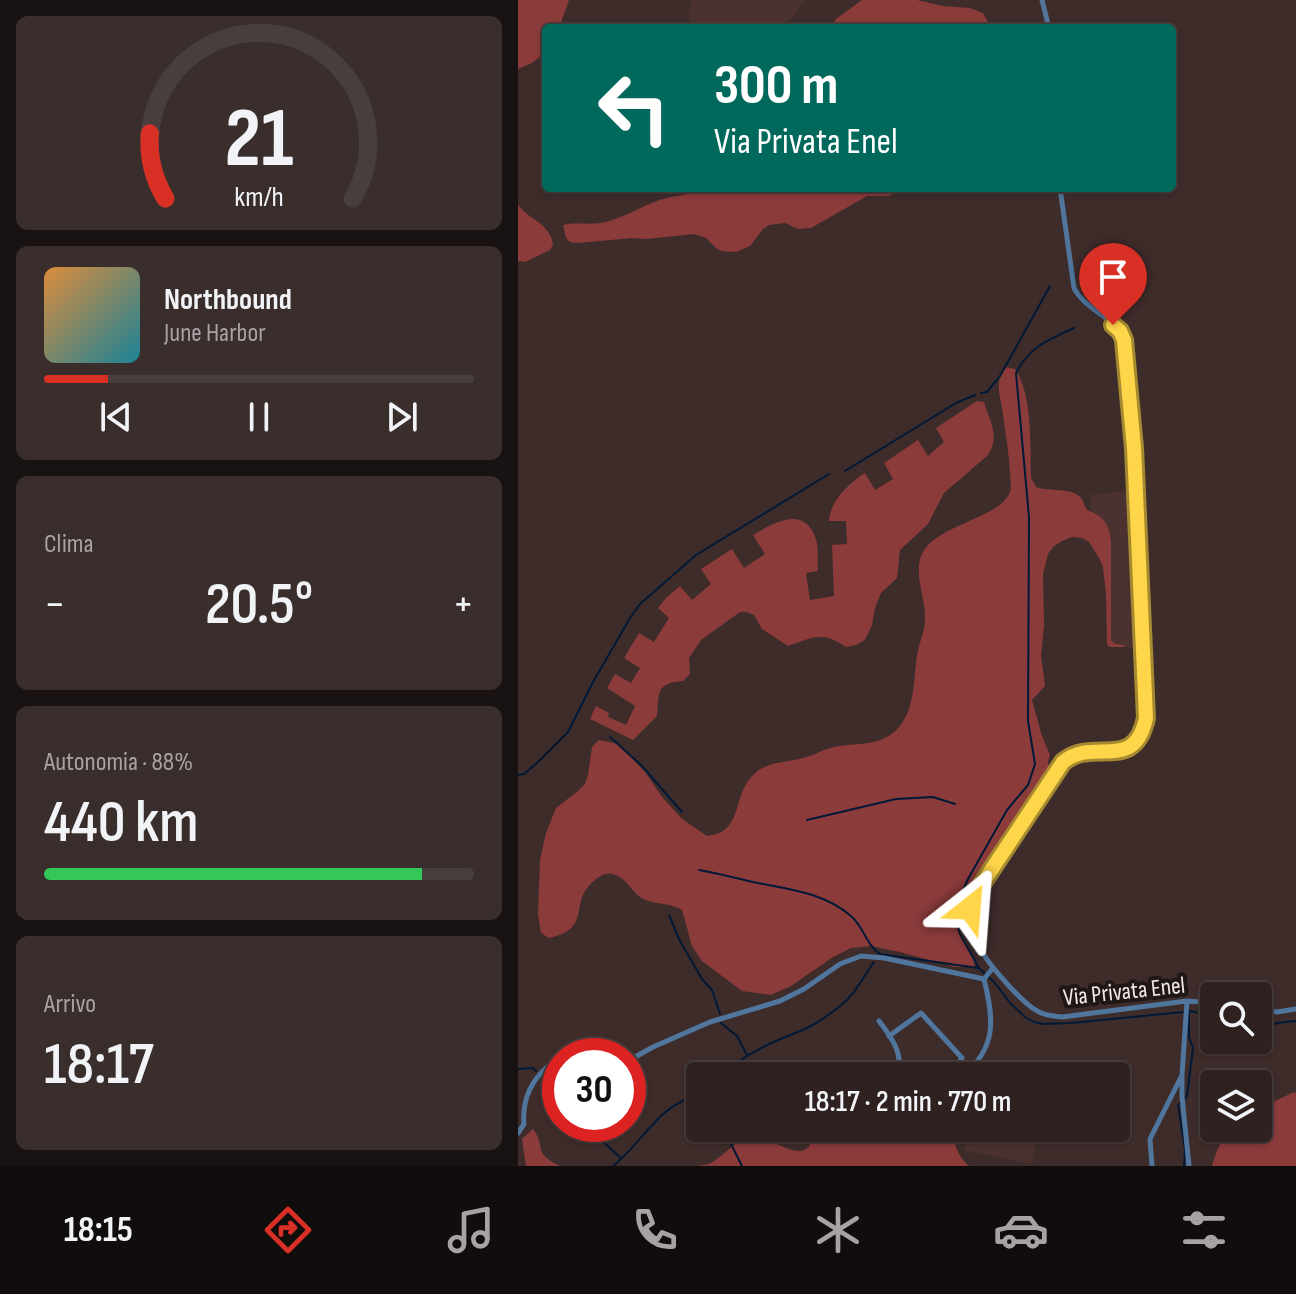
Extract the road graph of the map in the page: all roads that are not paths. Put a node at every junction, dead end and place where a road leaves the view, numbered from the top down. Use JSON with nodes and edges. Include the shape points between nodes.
{"nodes":[{"id":1,"x":1042,"y":0,"type":"edge"},
{"id":2,"x":1048,"y":24,"type":"edge"},
{"id":3,"x":1061,"y":192,"type":"edge"},
{"id":4,"x":992,"y":970,"type":"junction"},
{"id":5,"x":985,"y":979,"type":"junction"},
{"id":6,"x":1187,"y":1004,"type":"junction"},
{"id":7,"x":1200,"y":1004,"type":"edge"},
{"id":8,"x":1296,"y":1009,"type":"edge"},
{"id":9,"x":1272,"y":1011,"type":"edge"},
{"id":10,"x":879,"y":1021,"type":"dead end"},
{"id":11,"x":889,"y":1036,"type":"junction"},
{"id":12,"x":646,"y":1051,"type":"edge"},
{"id":13,"x":900,"y":1062,"type":"edge"},
{"id":14,"x":959,"y":1062,"type":"edge"},
{"id":15,"x":978,"y":1062,"type":"edge"},
{"id":16,"x":542,"y":1072,"type":"edge"},
{"id":17,"x":1182,"y":1075,"type":"junction"},
{"id":18,"x":518,"y":1133,"type":"edge"},
{"id":19,"x":1152,"y":1166,"type":"edge"},
{"id":20,"x":1189,"y":1166,"type":"edge"}],
"edges":[{"from":1,"to":2,"type":"street"},
{"from":3,"to":4,"type":"street","name":"Via Privata Enel","via":[[1074,288],[1124,340],[1146,718],[1137,742],[1127,749],[1077,754],[1063,762],[978,890],[970,921]]},
{"from":4,"to":5,"type":"street"},
{"from":4,"to":6,"type":"street","name":"Via Privata Enel","via":[[1026,1003],[1050,1016]]},
{"from":5,"to":12,"type":"street","via":[[861,956],[780,1001],[710,1022]]},
{"from":5,"to":15,"type":"street","via":[[989,1037]]},
{"from":6,"to":7,"type":"street","name":"Via Privata Enel"},
{"from":6,"to":17,"type":"street"},
{"from":8,"to":9,"type":"street"},
{"from":10,"to":11,"type":"street"},
{"from":11,"to":13,"type":"street"},
{"from":11,"to":14,"type":"street","via":[[921,1013],[962,1058]]},
{"from":16,"to":18,"type":"street","via":[[526,1096]]},
{"from":17,"to":19,"type":"street","via":[[1150,1139]]},
{"from":17,"to":20,"type":"street"}]}
